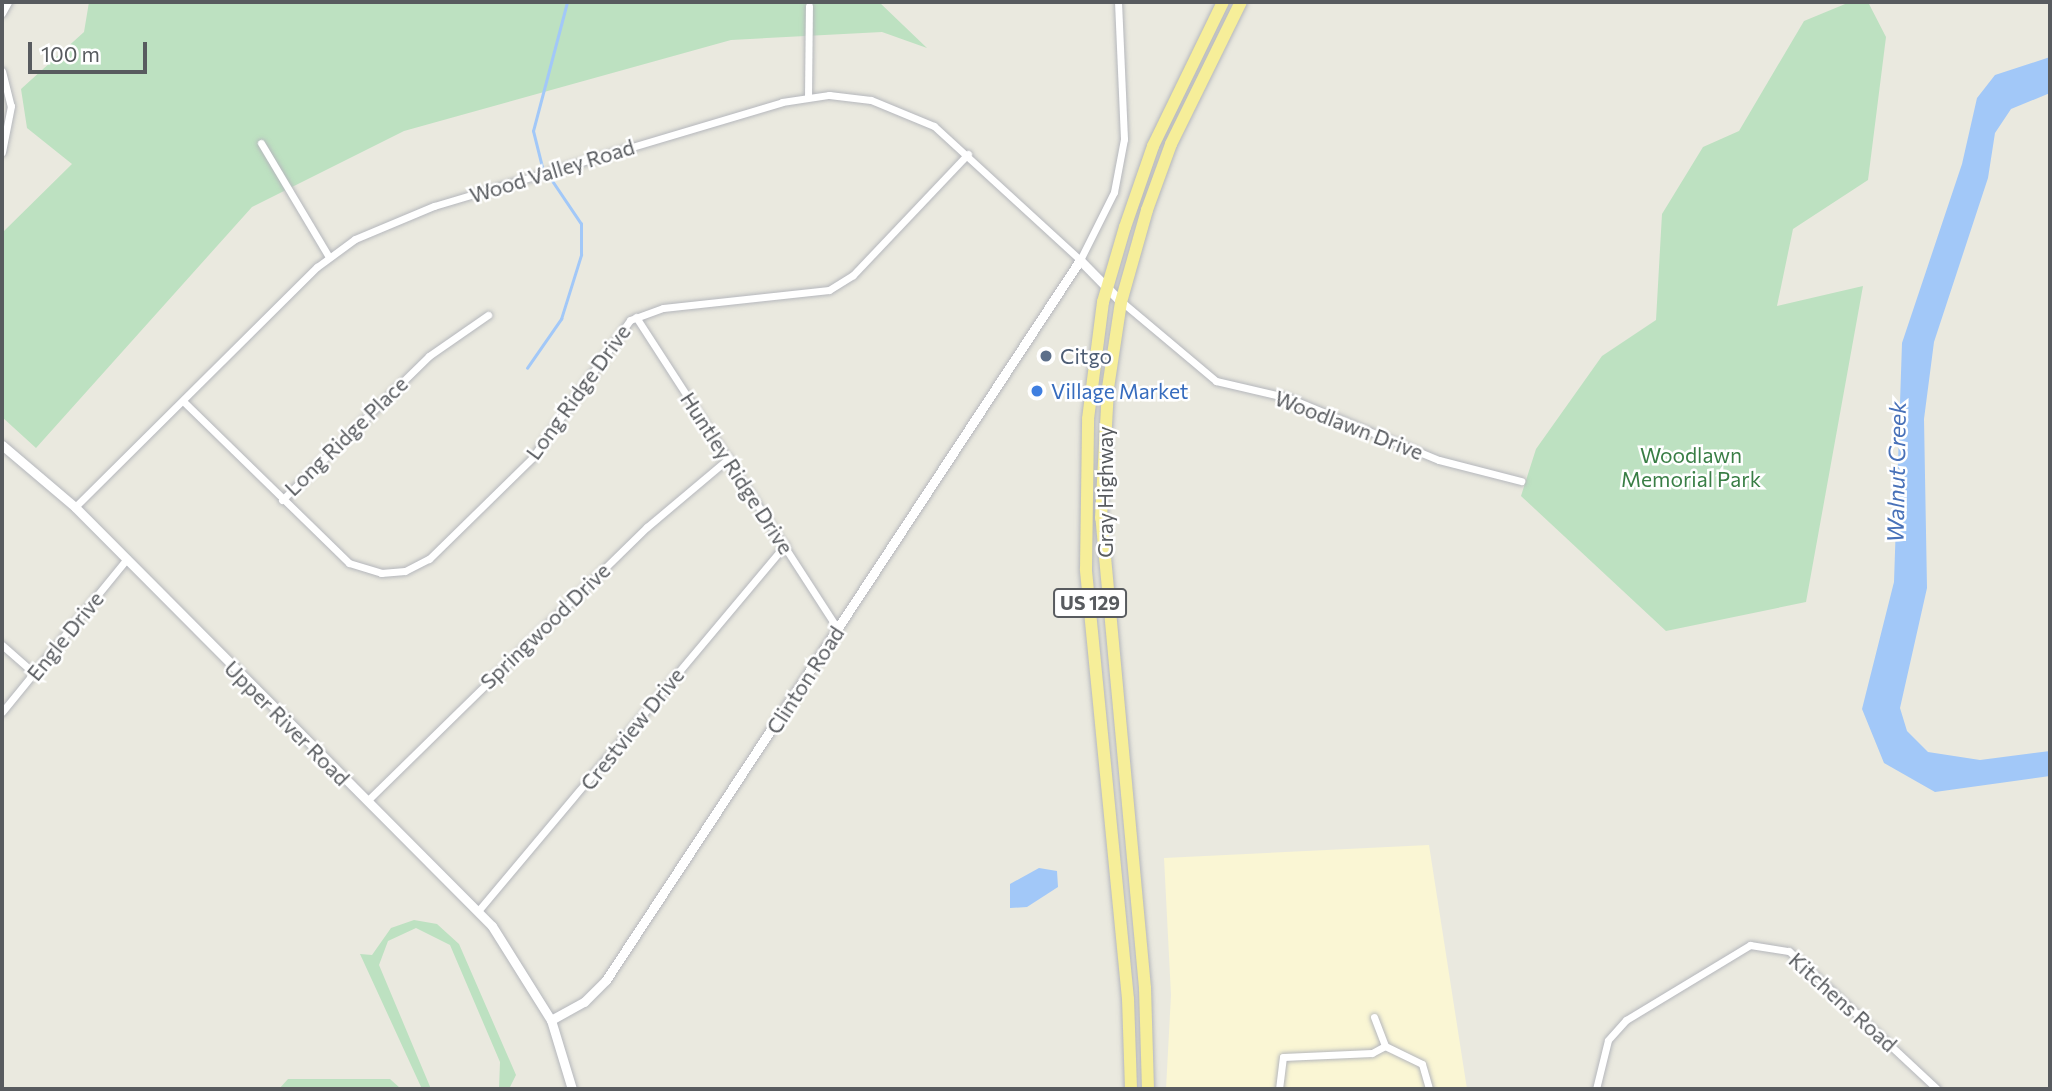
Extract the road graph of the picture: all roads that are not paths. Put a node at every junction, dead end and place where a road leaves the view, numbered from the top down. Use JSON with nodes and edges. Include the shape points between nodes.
{"nodes":[{"id":1,"x":8,"y":2,"type":"edge"},
{"id":2,"x":1118,"y":2,"type":"edge"},
{"id":3,"x":1223,"y":2,"type":"edge"},
{"id":4,"x":1241,"y":2,"type":"edge"},
{"id":5,"x":810,"y":6,"type":"dead end"},
{"id":6,"x":2,"y":13,"type":"edge"},
{"id":7,"x":2,"y":71,"type":"edge"},
{"id":8,"x":808,"y":97,"type":"junction"},
{"id":9,"x":261,"y":143,"type":"dead end"},
{"id":10,"x":2,"y":152,"type":"edge"},
{"id":11,"x":968,"y":154,"type":"junction"},
{"id":12,"x":329,"y":257,"type":"junction"},
{"id":13,"x":1080,"y":260,"type":"junction"},
{"id":14,"x":1108,"y":283,"type":"junction"},
{"id":15,"x":1121,"y":302,"type":"junction"},
{"id":16,"x":488,"y":315,"type":"dead end"},
{"id":17,"x":636,"y":317,"type":"junction"},
{"id":18,"x":183,"y":401,"type":"junction"},
{"id":19,"x":2,"y":445,"type":"edge"},
{"id":20,"x":729,"y":458,"type":"junction"},
{"id":21,"x":1521,"y":481,"type":"dead end"},
{"id":22,"x":282,"y":500,"type":"junction"},
{"id":23,"x":75,"y":507,"type":"junction"},
{"id":24,"x":785,"y":545,"type":"junction"},
{"id":25,"x":127,"y":559,"type":"junction"},
{"id":26,"x":838,"y":629,"type":"junction"},
{"id":27,"x":2,"y":645,"type":"edge"},
{"id":28,"x":34,"y":673,"type":"junction"},
{"id":29,"x":2,"y":712,"type":"edge"},
{"id":30,"x":367,"y":801,"type":"junction"},
{"id":31,"x":478,"y":911,"type":"junction"},
{"id":32,"x":1374,"y":1017,"type":"dead end"},
{"id":33,"x":551,"y":1020,"type":"junction"},
{"id":34,"x":1385,"y":1046,"type":"junction"},
{"id":35,"x":572,"y":1089,"type":"edge"},
{"id":36,"x":1130,"y":1089,"type":"edge"},
{"id":37,"x":1148,"y":1089,"type":"edge"},
{"id":38,"x":1279,"y":1089,"type":"edge"},
{"id":39,"x":1429,"y":1089,"type":"edge"},
{"id":40,"x":1596,"y":1089,"type":"edge"},
{"id":41,"x":1937,"y":1089,"type":"edge"}],
"edges":[{"from":1,"to":6,"type":"street"},
{"from":2,"to":13,"type":"street","via":[[1124,139],[1114,192]]},
{"from":3,"to":14,"type":"highway","name":"Gray Highway","number":"US 129","via":[[1153,146]]},
{"from":4,"to":15,"type":"highway","name":"Gray Highway","number":"US 129","via":[[1171,144]]},
{"from":5,"to":8,"type":"street"},
{"from":7,"to":10,"type":"street","via":[[11,106]]},
{"from":8,"to":11,"type":"street","name":"Wood Valley Road","via":[[848,96],[903,110]]},
{"from":8,"to":12,"type":"street","name":"Wood Valley Road","via":[[423,210]]},
{"from":9,"to":12,"type":"street"},
{"from":11,"to":13,"type":"street","name":"Wood Valley Road"},
{"from":11,"to":17,"type":"street","name":"Long Ridge Drive","via":[[853,275],[829,290]]},
{"from":12,"to":18,"type":"street","name":"Wood Valley Road"},
{"from":13,"to":14,"type":"street"},
{"from":13,"to":26,"type":"street","name":"Clinton Road"},
{"from":14,"to":15,"type":"street"},
{"from":14,"to":36,"type":"highway","name":"Gray Highway","number":"US 129","via":[[1085,460],[1086,569],[1127,987]]},
{"from":15,"to":21,"type":"street","name":"Woodlawn Drive","via":[[1216,381],[1289,398],[1452,464]]},
{"from":15,"to":37,"type":"highway","name":"Gray Highway","number":"US 129","via":[[1108,388],[1101,518],[1141,934]]},
{"from":16,"to":22,"type":"street","name":"Long Ridge Place","via":[[429,356]]},
{"from":17,"to":20,"type":"street","name":"Huntley Ridge Drive"},
{"from":17,"to":22,"type":"street","name":"Long Ridge Drive","via":[[617,334],[532,457],[417,567],[391,573],[360,569]]},
{"from":18,"to":22,"type":"street","name":"Long Ridge Place"},
{"from":18,"to":23,"type":"street","name":"Wood Valley Road"},
{"from":19,"to":23,"type":"street","name":"Upper River Road"},
{"from":20,"to":24,"type":"street","name":"Huntley Ridge Drive"},
{"from":20,"to":30,"type":"street","name":"Springwood Drive","via":[[657,517]]},
{"from":23,"to":25,"type":"street","name":"Upper River Road"},
{"from":24,"to":26,"type":"street","name":"Huntley Ridge Drive"},
{"from":24,"to":31,"type":"street","name":"Crestview Drive"},
{"from":25,"to":28,"type":"street","name":"Engle Drive"},
{"from":25,"to":30,"type":"street","name":"Upper River Road"},
{"from":26,"to":33,"type":"street","name":"Clinton Road","via":[[601,985]]},
{"from":27,"to":28,"type":"street"},
{"from":28,"to":29,"type":"street","name":"Engle Drive"},
{"from":30,"to":31,"type":"street","name":"Upper River Road"},
{"from":31,"to":33,"type":"street","name":"Upper River Road","via":[[519,960]]},
{"from":32,"to":34,"type":"street"},
{"from":33,"to":35,"type":"street"},
{"from":34,"to":38,"type":"street","via":[[1372,1053],[1283,1057]]},
{"from":34,"to":39,"type":"street","via":[[1422,1064]]},
{"from":40,"to":41,"type":"street","name":"Kitchens Road","via":[[1608,1040],[1626,1020],[1750,945],[1789,951]]}]}
